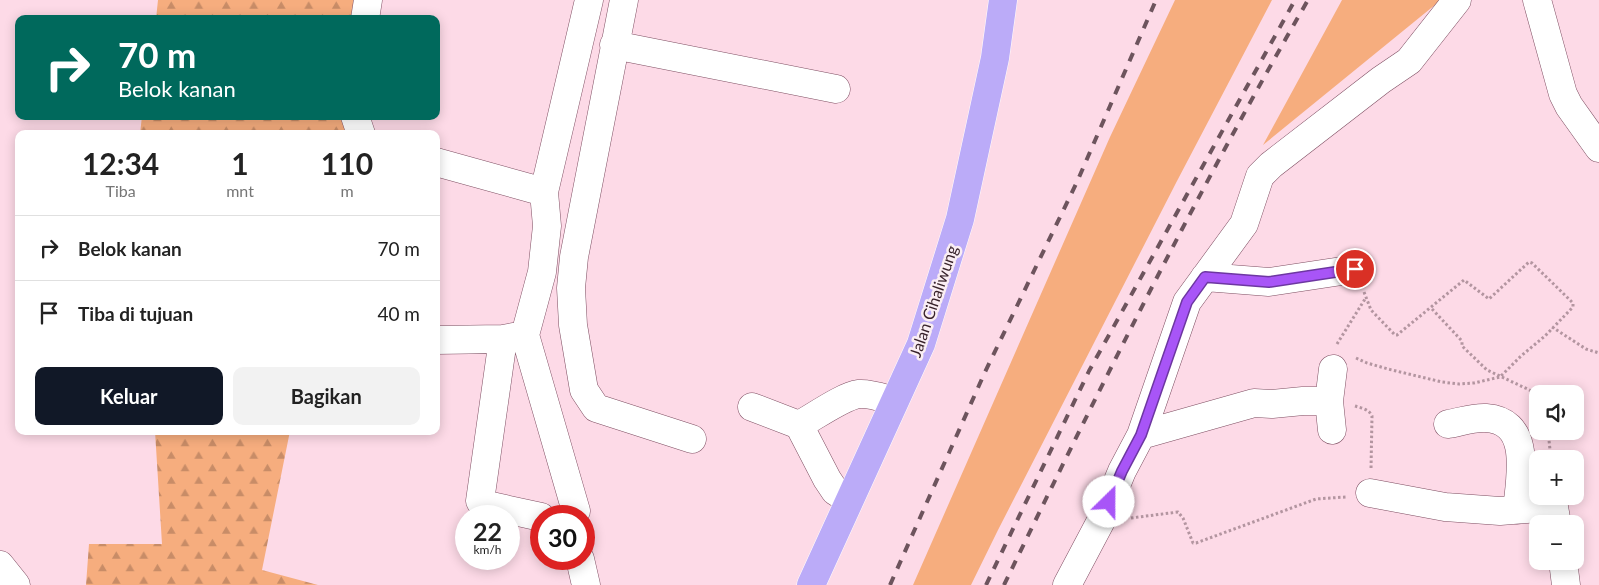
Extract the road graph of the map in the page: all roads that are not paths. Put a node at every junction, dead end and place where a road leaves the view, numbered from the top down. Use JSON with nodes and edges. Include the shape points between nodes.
{"nodes":[{"id":1,"x":368,"y":0,"type":"edge"},
{"id":2,"x":1004,"y":0,"type":"edge"},
{"id":3,"x":1457,"y":0,"type":"edge"},
{"id":4,"x":1537,"y":0,"type":"edge"},
{"id":5,"x":624,"y":1,"type":"edge"},
{"id":6,"x":588,"y":5,"type":"edge"},
{"id":7,"x":366,"y":15,"type":"edge"},
{"id":8,"x":614,"y":44,"type":"junction"},
{"id":9,"x":836,"y":89,"type":"dead end"},
{"id":10,"x":1599,"y":148,"type":"edge"},
{"id":11,"x":440,"y":163,"type":"edge"},
{"id":12,"x":544,"y":192,"type":"junction"},
{"id":13,"x":1355,"y":269,"type":"road end"},
{"id":14,"x":1205,"y":277,"type":"junction"},
{"id":15,"x":514,"y":337,"type":"junction"},
{"id":16,"x":440,"y":340,"type":"edge"},
{"id":17,"x":1341,"y":362,"type":"road end"},
{"id":18,"x":894,"y":401,"type":"junction"},
{"id":19,"x":1330,"y":401,"type":"junction"},
{"id":20,"x":752,"y":407,"type":"dead end"},
{"id":21,"x":1448,"y":424,"type":"dead end"},
{"id":22,"x":798,"y":425,"type":"junction"},
{"id":23,"x":1332,"y":430,"type":"dead end"},
{"id":24,"x":1141,"y":435,"type":"junction"},
{"id":25,"x":692,"y":440,"type":"dead end"},
{"id":26,"x":1370,"y":493,"type":"road end"},
{"id":27,"x":849,"y":500,"type":"junction"},
{"id":28,"x":574,"y":505,"type":"edge"},
{"id":29,"x":1516,"y":510,"type":"junction"},
{"id":30,"x":530,"y":515,"type":"edge"},
{"id":31,"x":1555,"y":515,"type":"edge"},
{"id":32,"x":0,"y":565,"type":"edge"},
{"id":33,"x":583,"y":570,"type":"edge"},
{"id":34,"x":1564,"y":570,"type":"edge"},
{"id":35,"x":16,"y":585,"type":"edge"},
{"id":36,"x":586,"y":585,"type":"edge"},
{"id":37,"x":811,"y":585,"type":"edge"},
{"id":38,"x":1067,"y":585,"type":"edge"},
{"id":39,"x":1566,"y":585,"type":"edge"}],
"edges":[{"from":1,"to":7,"type":"street"},
{"from":2,"to":18,"type":"highway","name":"Jalan Cihaliwung","via":[[995,58],[960,219],[920,344]]},
{"from":3,"to":14,"type":"street","via":[[1409,61],[1260,176],[1244,224]]},
{"from":4,"to":10,"type":"street","via":[[1562,94]]},
{"from":5,"to":6,"type":"street"},
{"from":5,"to":8,"type":"street"},
{"from":6,"to":12,"type":"street"},
{"from":8,"to":9,"type":"street"},
{"from":8,"to":25,"type":"street","via":[[572,280],[573,325],[584,390],[596,408]]},
{"from":11,"to":12,"type":"street"},
{"from":12,"to":15,"type":"street","via":[[547,226],[542,272]]},
{"from":13,"to":14,"type":"street","via":[[1269,282]]},
{"from":14,"to":24,"type":"street","via":[[1187,302]]},
{"from":15,"to":16,"type":"street"},
{"from":15,"to":28,"type":"street"},
{"from":15,"to":30,"type":"street","via":[[480,501]]},
{"from":17,"to":19,"type":"street"},
{"from":18,"to":22,"type":"street","via":[[858,394]]},
{"from":18,"to":27,"type":"highway","name":"Jalan Cihaliwung"},
{"from":19,"to":23,"type":"street"},
{"from":19,"to":24,"type":"street","via":[[1254,403]]},
{"from":20,"to":22,"type":"street"},
{"from":21,"to":29,"type":"street","via":[[1485,417],[1503,422],[1514,430],[1522,465]]},
{"from":22,"to":27,"type":"street","via":[[834,491]]},
{"from":24,"to":38,"type":"street"},
{"from":26,"to":29,"type":"street","via":[[1445,507]]},
{"from":27,"to":37,"type":"highway","name":"Jalan Cihaliwung"},
{"from":29,"to":31,"type":"street","via":[[1554,507]]},
{"from":32,"to":35,"type":"street"},
{"from":33,"to":36,"type":"street"},
{"from":34,"to":39,"type":"street"}]}
